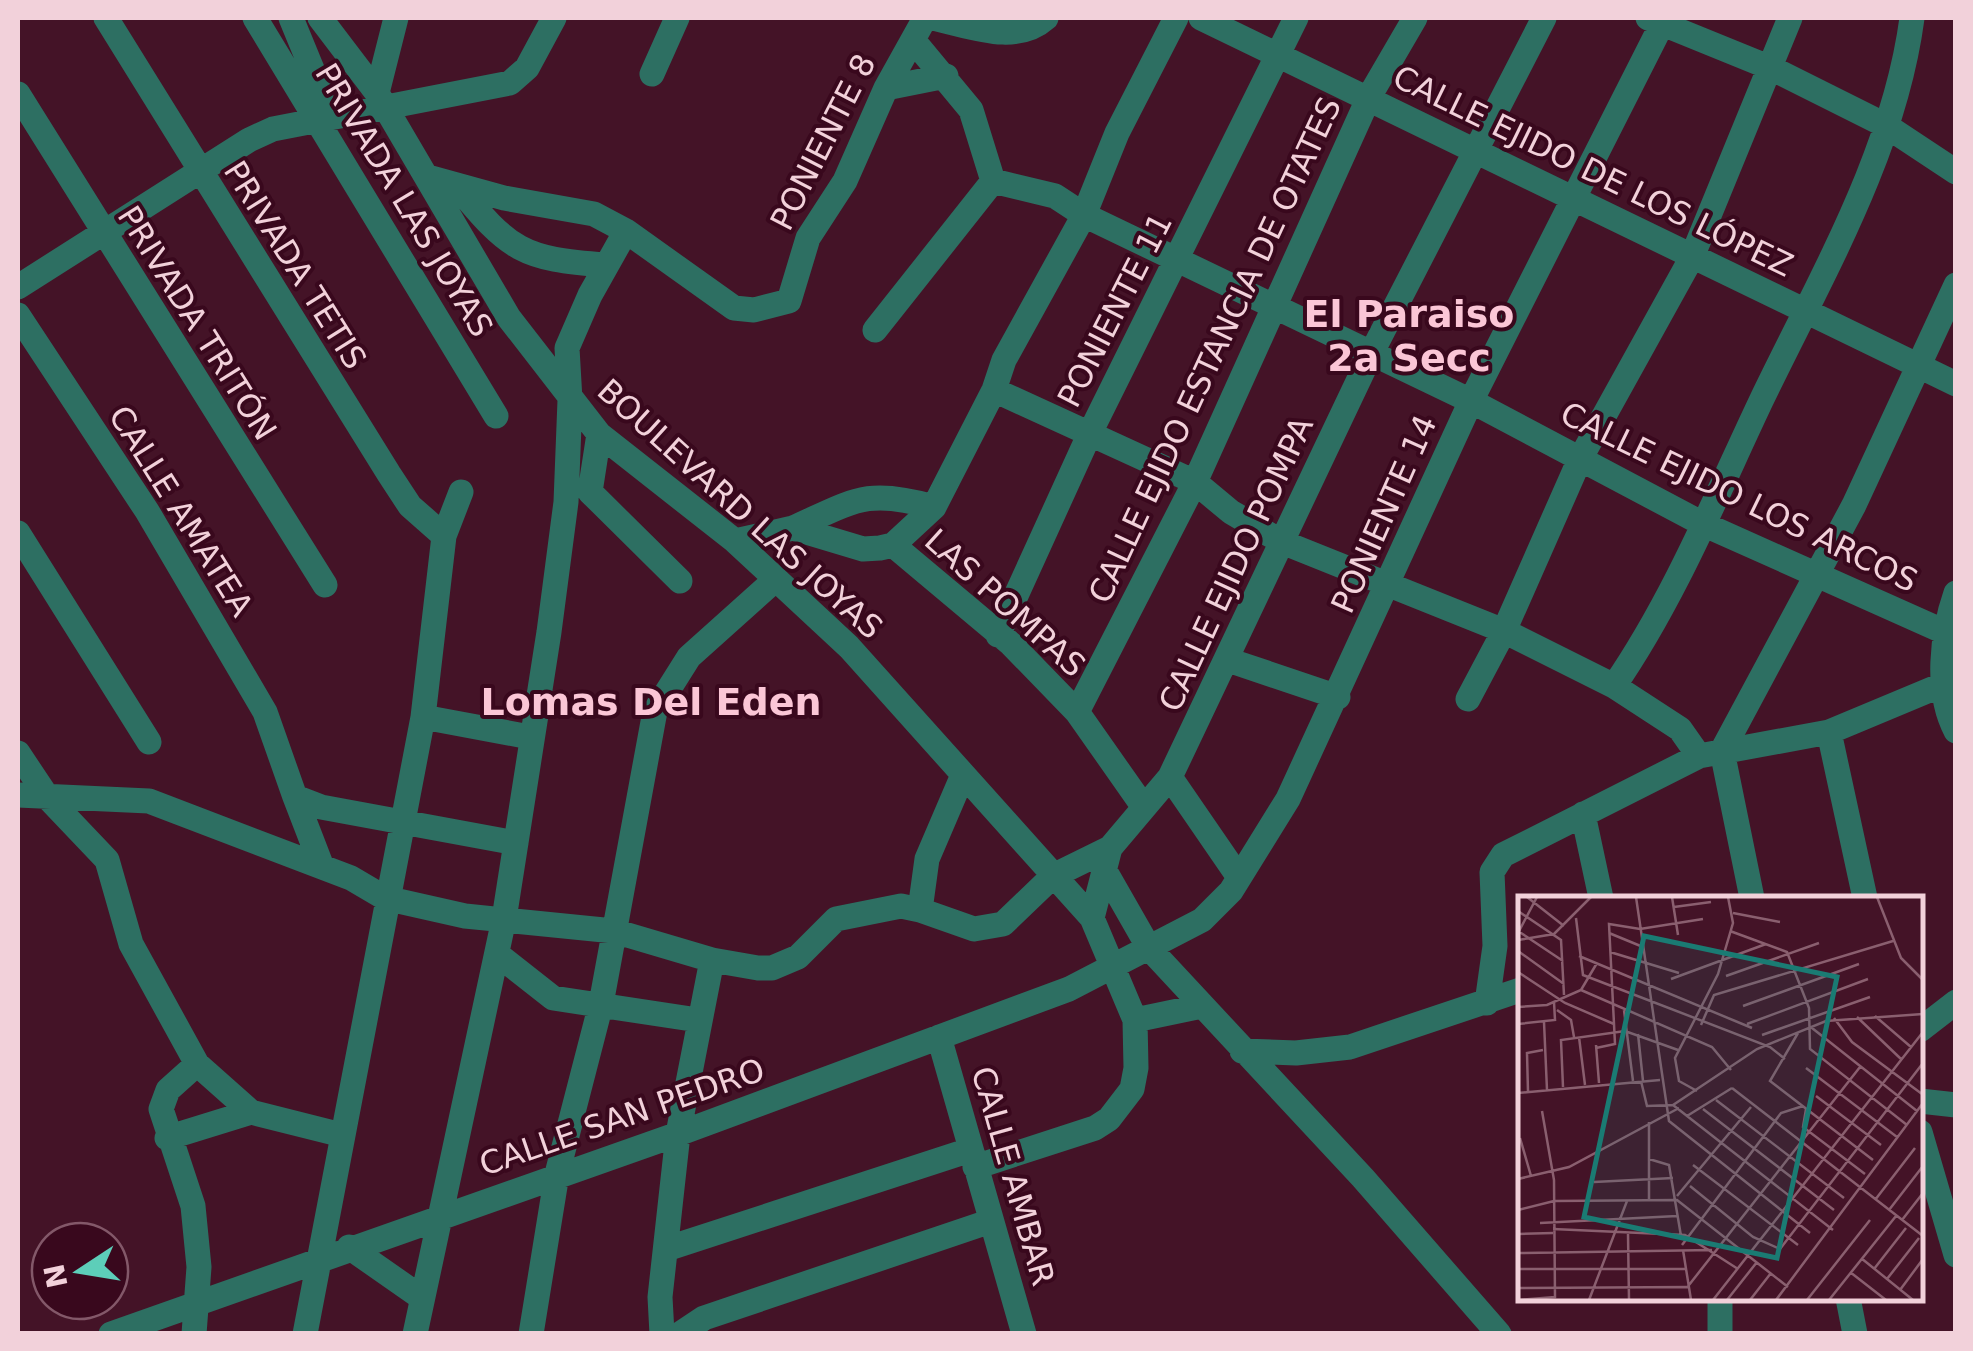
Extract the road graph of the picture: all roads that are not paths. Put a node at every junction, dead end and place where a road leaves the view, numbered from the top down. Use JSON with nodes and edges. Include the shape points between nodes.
{"nodes":[{"id":1,"x":106,"y":18,"type":"edge"},
{"id":2,"x":255,"y":18,"type":"edge"},
{"id":3,"x":291,"y":18,"type":"edge"},
{"id":4,"x":320,"y":18,"type":"edge"},
{"id":5,"x":396,"y":18,"type":"edge"},
{"id":6,"x":554,"y":18,"type":"edge"},
{"id":7,"x":678,"y":18,"type":"edge"},
{"id":8,"x":1046,"y":18,"type":"edge"},
{"id":9,"x":1176,"y":18,"type":"edge"},
{"id":10,"x":1201,"y":18,"type":"edge"},
{"id":11,"x":1296,"y":18,"type":"edge"},
{"id":12,"x":1415,"y":18,"type":"edge"},
{"id":13,"x":1544,"y":18,"type":"edge"},
{"id":14,"x":1790,"y":18,"type":"edge"},
{"id":15,"x":1912,"y":18,"type":"edge"},
{"id":16,"x":1658,"y":20,"type":"edge"},
{"id":17,"x":923,"y":25,"type":"edge"},
{"id":18,"x":1277,"y":57,"type":"junction"},
{"id":19,"x":1771,"y":68,"type":"junction"},
{"id":20,"x":652,"y":74,"type":"dead end"},
{"id":21,"x":946,"y":76,"type":"junction"},
{"id":22,"x":886,"y":88,"type":"junction"},
{"id":23,"x":18,"y":94,"type":"edge"},
{"id":24,"x":1369,"y":96,"type":"junction"},
{"id":25,"x":381,"y":100,"type":"junction"},
{"id":26,"x":418,"y":102,"type":"junction"},
{"id":27,"x":320,"y":120,"type":"junction"},
{"id":28,"x":1884,"y":125,"type":"junction"},
{"id":29,"x":402,"y":135,"type":"junction"},
{"id":30,"x":1474,"y":148,"type":"junction"},
{"id":31,"x":198,"y":172,"type":"junction"},
{"id":32,"x":1956,"y":172,"type":"edge"},
{"id":33,"x":428,"y":178,"type":"junction"},
{"id":34,"x":992,"y":180,"type":"junction"},
{"id":35,"x":456,"y":185,"type":"junction"},
{"id":36,"x":1572,"y":196,"type":"junction"},
{"id":37,"x":1084,"y":215,"type":"junction"},
{"id":38,"x":626,"y":231,"type":"junction"},
{"id":39,"x":102,"y":236,"type":"junction"},
{"id":40,"x":1692,"y":257,"type":"junction"},
{"id":41,"x":1177,"y":260,"type":"junction"},
{"id":42,"x":606,"y":265,"type":"junction"},
{"id":43,"x":1956,"y":285,"type":"edge"},
{"id":44,"x":18,"y":287,"type":"edge"},
{"id":45,"x":1272,"y":305,"type":"junction"},
{"id":46,"x":1804,"y":312,"type":"junction"},
{"id":47,"x":18,"y":315,"type":"edge"},
{"id":48,"x":875,"y":330,"type":"dead end"},
{"id":49,"x":1371,"y":354,"type":"junction"},
{"id":50,"x":1920,"y":364,"type":"junction"},
{"id":51,"x":1956,"y":384,"type":"edge"},
{"id":52,"x":994,"y":390,"type":"junction"},
{"id":53,"x":570,"y":400,"type":"junction"},
{"id":54,"x":1471,"y":401,"type":"junction"},
{"id":55,"x":496,"y":416,"type":"dead end"},
{"id":56,"x":1090,"y":432,"type":"junction"},
{"id":57,"x":599,"y":434,"type":"junction"},
{"id":58,"x":1579,"y":461,"type":"junction"},
{"id":59,"x":566,"y":473,"type":"junction"},
{"id":60,"x":1195,"y":482,"type":"junction"},
{"id":61,"x":462,"y":492,"type":"dead end"},
{"id":62,"x":590,"y":492,"type":"junction"},
{"id":63,"x":934,"y":507,"type":"junction"},
{"id":64,"x":1703,"y":524,"type":"junction"},
{"id":65,"x":793,"y":528,"type":"junction"},
{"id":66,"x":18,"y":533,"type":"edge"},
{"id":67,"x":444,"y":536,"type":"junction"},
{"id":68,"x":735,"y":541,"type":"junction"},
{"id":69,"x":1282,"y":542,"type":"junction"},
{"id":70,"x":893,"y":545,"type":"junction"},
{"id":71,"x":1818,"y":573,"type":"junction"},
{"id":72,"x":776,"y":579,"type":"junction"},
{"id":73,"x":680,"y":581,"type":"dead end"},
{"id":74,"x":326,"y":585,"type":"dead end"},
{"id":75,"x":1386,"y":586,"type":"junction"},
{"id":76,"x":1956,"y":593,"type":"edge"},
{"id":77,"x":1504,"y":631,"type":"junction"},
{"id":78,"x":1950,"y":634,"type":"edge"},
{"id":79,"x":998,"y":635,"type":"junction"},
{"id":80,"x":1228,"y":660,"type":"junction"},
{"id":81,"x":1950,"y":681,"type":"edge"},
{"id":82,"x":1614,"y":686,"type":"junction"},
{"id":83,"x":1338,"y":697,"type":"junction"},
{"id":84,"x":1468,"y":698,"type":"dead end"},
{"id":85,"x":1077,"y":712,"type":"junction"},
{"id":86,"x":423,"y":717,"type":"junction"},
{"id":87,"x":1829,"y":732,"type":"junction"},
{"id":88,"x":1956,"y":732,"type":"edge"},
{"id":89,"x":530,"y":737,"type":"junction"},
{"id":90,"x":149,"y":742,"type":"dead end"},
{"id":91,"x":18,"y":753,"type":"edge"},
{"id":92,"x":1711,"y":754,"type":"junction"},
{"id":93,"x":963,"y":775,"type":"junction"},
{"id":94,"x":1170,"y":777,"type":"junction"},
{"id":95,"x":18,"y":795,"type":"edge"},
{"id":96,"x":295,"y":797,"type":"junction"},
{"id":97,"x":48,"y":798,"type":"junction"},
{"id":98,"x":1144,"y":806,"type":"junction"},
{"id":99,"x":1582,"y":814,"type":"junction"},
{"id":100,"x":404,"y":819,"type":"junction"},
{"id":101,"x":516,"y":843,"type":"junction"},
{"id":102,"x":1108,"y":860,"type":"junction"},
{"id":103,"x":322,"y":867,"type":"junction"},
{"id":104,"x":1054,"y":876,"type":"junction"},
{"id":105,"x":1238,"y":876,"type":"junction"},
{"id":106,"x":1601,"y":896,"type":"edge"},
{"id":107,"x":1751,"y":896,"type":"edge"},
{"id":108,"x":1865,"y":896,"type":"edge"},
{"id":109,"x":385,"y":898,"type":"junction"},
{"id":110,"x":920,"y":910,"type":"junction"},
{"id":111,"x":1092,"y":918,"type":"junction"},
{"id":112,"x":504,"y":919,"type":"junction"},
{"id":113,"x":614,"y":930,"type":"junction"},
{"id":114,"x":1149,"y":948,"type":"junction"},
{"id":115,"x":497,"y":954,"type":"junction"},
{"id":116,"x":712,"y":960,"type":"junction"},
{"id":117,"x":1109,"y":966,"type":"junction"},
{"id":118,"x":1518,"y":991,"type":"edge"},
{"id":119,"x":1956,"y":1002,"type":"edge"},
{"id":120,"x":1487,"y":1003,"type":"junction"},
{"id":121,"x":601,"y":1004,"type":"junction"},
{"id":122,"x":1202,"y":1006,"type":"junction"},
{"id":123,"x":698,"y":1020,"type":"junction"},
{"id":124,"x":1136,"y":1020,"type":"junction"},
{"id":125,"x":1923,"y":1028,"type":"edge"},
{"id":126,"x":939,"y":1037,"type":"junction"},
{"id":127,"x":1242,"y":1051,"type":"junction"},
{"id":128,"x":197,"y":1064,"type":"junction"},
{"id":129,"x":1923,"y":1101,"type":"edge"},
{"id":130,"x":1956,"y":1105,"type":"edge"},
{"id":131,"x":251,"y":1112,"type":"junction"},
{"id":132,"x":678,"y":1134,"type":"junction"},
{"id":133,"x":342,"y":1135,"type":"junction"},
{"id":134,"x":167,"y":1138,"type":"junction"},
{"id":135,"x":1923,"y":1142,"type":"edge"},
{"id":136,"x":973,"y":1159,"type":"junction"},
{"id":137,"x":557,"y":1174,"type":"junction"},
{"id":138,"x":437,"y":1216,"type":"junction"},
{"id":139,"x":991,"y":1221,"type":"junction"},
{"id":140,"x":349,"y":1248,"type":"junction"},
{"id":141,"x":666,"y":1249,"type":"junction"},
{"id":142,"x":1956,"y":1255,"type":"edge"},
{"id":143,"x":319,"y":1258,"type":"junction"},
{"id":144,"x":422,"y":1298,"type":"junction"},
{"id":145,"x":1720,"y":1301,"type":"edge"},
{"id":146,"x":1849,"y":1301,"type":"edge"},
{"id":147,"x":198,"y":1303,"type":"junction"},
{"id":148,"x":110,"y":1334,"type":"edge"},
{"id":149,"x":194,"y":1334,"type":"edge"},
{"id":150,"x":305,"y":1334,"type":"edge"},
{"id":151,"x":415,"y":1334,"type":"edge"},
{"id":152,"x":531,"y":1334,"type":"edge"},
{"id":153,"x":662,"y":1334,"type":"edge"},
{"id":154,"x":680,"y":1334,"type":"edge"},
{"id":155,"x":1024,"y":1334,"type":"edge"},
{"id":156,"x":1499,"y":1334,"type":"edge"},
{"id":157,"x":1720,"y":1334,"type":"edge"},
{"id":158,"x":1855,"y":1334,"type":"edge"}],
"edges":[{"from":1,"to":31,"type":"street","name":"PRIVADA TETIS"},
{"from":2,"to":27,"type":"street","name":"PRIVADA LAS JOYAS"},
{"from":3,"to":27,"type":"street","via":[[321,91]]},
{"from":4,"to":25,"type":"street","name":"BOULEVARD LAS JOYAS"},
{"from":5,"to":25,"type":"street"},
{"from":6,"to":26,"type":"street","via":[[527,68],[510,84]]},
{"from":7,"to":20,"type":"street"},
{"from":8,"to":17,"type":"street","via":[[1002,32]]},
{"from":9,"to":37,"type":"street","via":[[1116,133]]},
{"from":10,"to":18,"type":"street","name":"CALLE EJIDO DE LOS LÓPEZ"},
{"from":11,"to":18,"type":"street","name":"PONIENTE 11"},
{"from":12,"to":24,"type":"street","name":"CALLE EJIDO ESTANCIA DE OTATES"},
{"from":13,"to":30,"type":"street","name":"CALLE EJIDO POMPA"},
{"from":14,"to":19,"type":"street"},
{"from":15,"to":28,"type":"street"},
{"from":16,"to":19,"type":"street"},
{"from":16,"to":36,"type":"street","name":"PONIENTE 14"},
{"from":17,"to":21,"type":"street"},
{"from":17,"to":22,"type":"street","name":"PONIENTE 8"},
{"from":18,"to":24,"type":"street","name":"CALLE EJIDO DE LOS LÓPEZ"},
{"from":18,"to":41,"type":"street","name":"PONIENTE 11"},
{"from":19,"to":28,"type":"street"},
{"from":19,"to":40,"type":"street"},
{"from":21,"to":22,"type":"street"},
{"from":21,"to":34,"type":"street","via":[[971,110]]},
{"from":22,"to":38,"type":"street","name":"PONIENTE 8","via":[[846,182],[808,238],[789,300],[734,308]]},
{"from":23,"to":39,"type":"street","name":"PRIVADA TRITÓN"},
{"from":24,"to":30,"type":"street","name":"CALLE EJIDO DE LOS LÓPEZ"},
{"from":24,"to":45,"type":"street","name":"CALLE EJIDO ESTANCIA DE OTATES"},
{"from":25,"to":26,"type":"street"},
{"from":25,"to":27,"type":"street"},
{"from":25,"to":29,"type":"street","name":"BOULEVARD LAS JOYAS"},
{"from":26,"to":29,"type":"street"},
{"from":27,"to":31,"type":"street","via":[[273,129]]},
{"from":27,"to":55,"type":"street","name":"PRIVADA LAS JOYAS"},
{"from":28,"to":32,"type":"street"},
{"from":28,"to":46,"type":"street","via":[[1861,194]]},
{"from":29,"to":33,"type":"street","name":"BOULEVARD LAS JOYAS"},
{"from":30,"to":36,"type":"street","name":"CALLE EJIDO DE LOS LÓPEZ"},
{"from":30,"to":49,"type":"street","name":"CALLE EJIDO POMPA"},
{"from":31,"to":39,"type":"street"},
{"from":31,"to":67,"type":"street","name":"PRIVADA TETIS","via":[[410,506]]},
{"from":33,"to":35,"type":"street"},
{"from":33,"to":53,"type":"street","name":"BOULEVARD LAS JOYAS","via":[[493,294]]},
{"from":34,"to":37,"type":"street","name":"CALLE EJIDO LOS ARCOS","via":[[1055,196]]},
{"from":34,"to":48,"type":"street"},
{"from":35,"to":38,"type":"street","via":[[594,214]]},
{"from":35,"to":42,"type":"street","via":[[524,253]]},
{"from":36,"to":40,"type":"street","name":"CALLE EJIDO DE LOS LÓPEZ"},
{"from":36,"to":54,"type":"street","name":"PONIENTE 14"},
{"from":37,"to":41,"type":"street","name":"CALLE EJIDO LOS ARCOS"},
{"from":37,"to":52,"type":"street"},
{"from":38,"to":42,"type":"street"},
{"from":39,"to":44,"type":"street"},
{"from":39,"to":74,"type":"street","name":"PRIVADA TRITÓN"},
{"from":40,"to":46,"type":"street","name":"CALLE EJIDO DE LOS LÓPEZ"},
{"from":40,"to":58,"type":"street"},
{"from":41,"to":45,"type":"street","name":"CALLE EJIDO LOS ARCOS"},
{"from":41,"to":56,"type":"street","name":"PONIENTE 11"},
{"from":42,"to":53,"type":"street","via":[[567,348]]},
{"from":43,"to":50,"type":"street"},
{"from":45,"to":49,"type":"street","name":"CALLE EJIDO LOS ARCOS"},
{"from":45,"to":60,"type":"street","name":"CALLE EJIDO ESTANCIA DE OTATES"},
{"from":46,"to":50,"type":"street","name":"CALLE EJIDO DE LOS LÓPEZ"},
{"from":46,"to":64,"type":"street"},
{"from":47,"to":96,"type":"street","name":"CALLE AMATEA","via":[[147,511],[265,712]]},
{"from":49,"to":54,"type":"street","name":"CALLE EJIDO LOS ARCOS"},
{"from":49,"to":69,"type":"street","name":"CALLE EJIDO POMPA"},
{"from":50,"to":51,"type":"street","name":"CALLE EJIDO DE LOS LÓPEZ"},
{"from":50,"to":71,"type":"street"},
{"from":52,"to":56,"type":"street"},
{"from":52,"to":63,"type":"street"},
{"from":53,"to":57,"type":"street","name":"BOULEVARD LAS JOYAS"},
{"from":53,"to":59,"type":"street"},
{"from":54,"to":58,"type":"street","name":"CALLE EJIDO LOS ARCOS"},
{"from":54,"to":75,"type":"street","name":"PONIENTE 14"},
{"from":56,"to":60,"type":"street"},
{"from":56,"to":79,"type":"street","name":"PONIENTE 11"},
{"from":57,"to":62,"type":"street"},
{"from":57,"to":68,"type":"street","name":"BOULEVARD LAS JOYAS"},
{"from":58,"to":64,"type":"street","name":"CALLE EJIDO LOS ARCOS"},
{"from":58,"to":77,"type":"street"},
{"from":59,"to":62,"type":"street"},
{"from":59,"to":89,"type":"street"},
{"from":60,"to":69,"type":"street"},
{"from":60,"to":85,"type":"street","name":"CALLE EJIDO ESTANCIA DE OTATES"},
{"from":61,"to":67,"type":"street"},
{"from":62,"to":73,"type":"street"},
{"from":63,"to":65,"type":"street","via":[[890,494],[862,497]]},
{"from":63,"to":70,"type":"street"},
{"from":64,"to":71,"type":"street","name":"CALLE EJIDO LOS ARCOS"},
{"from":64,"to":82,"type":"street"},
{"from":65,"to":68,"type":"street"},
{"from":65,"to":70,"type":"street","via":[[863,549]]},
{"from":66,"to":90,"type":"street"},
{"from":67,"to":86,"type":"street"},
{"from":68,"to":72,"type":"street","name":"BOULEVARD LAS JOYAS"},
{"from":69,"to":75,"type":"street"},
{"from":69,"to":80,"type":"street","name":"CALLE EJIDO POMPA"},
{"from":70,"to":79,"type":"street","name":"LAS POMPAS"},
{"from":71,"to":78,"type":"street","name":"CALLE EJIDO LOS ARCOS"},
{"from":71,"to":92,"type":"street"},
{"from":72,"to":93,"type":"street","name":"BOULEVARD LAS JOYAS","via":[[849,647]]},
{"from":72,"to":113,"type":"street","via":[[689,656],[656,711]]},
{"from":75,"to":77,"type":"street"},
{"from":75,"to":83,"type":"street","name":"PONIENTE 14"},
{"from":76,"to":78,"type":"street"},
{"from":77,"to":82,"type":"street"},
{"from":77,"to":84,"type":"street"},
{"from":78,"to":81,"type":"street"},
{"from":79,"to":85,"type":"street","name":"LAS POMPAS"},
{"from":80,"to":83,"type":"street"},
{"from":80,"to":94,"type":"street","name":"CALLE EJIDO POMPA"},
{"from":81,"to":87,"type":"street"},
{"from":81,"to":88,"type":"street","via":[[1946,705]]},
{"from":82,"to":92,"type":"street"},
{"from":83,"to":105,"type":"street","name":"PONIENTE 14","via":[[1288,799]]},
{"from":85,"to":98,"type":"street","name":"LAS POMPAS"},
{"from":86,"to":89,"type":"street"},
{"from":86,"to":100,"type":"street"},
{"from":87,"to":92,"type":"street"},
{"from":87,"to":108,"type":"street"},
{"from":89,"to":101,"type":"street"},
{"from":91,"to":97,"type":"street"},
{"from":92,"to":99,"type":"street"},
{"from":92,"to":107,"type":"street"},
{"from":93,"to":104,"type":"street","name":"BOULEVARD LAS JOYAS"},
{"from":93,"to":110,"type":"street","via":[[927,859]]},
{"from":94,"to":98,"type":"street","name":"CALLE EJIDO POMPA"},
{"from":94,"to":105,"type":"street"},
{"from":95,"to":97,"type":"street"},
{"from":96,"to":100,"type":"street"},
{"from":96,"to":103,"type":"street","name":"CALLE AMATEA"},
{"from":97,"to":103,"type":"street","via":[[149,801]]},
{"from":97,"to":128,"type":"street","via":[[107,860],[131,944]]},
{"from":98,"to":102,"type":"street","name":"CALLE EJIDO POMPA"},
{"from":99,"to":106,"type":"street"},
{"from":99,"to":120,"type":"street","via":[[1503,854],[1492,872],[1495,946]]},
{"from":100,"to":101,"type":"street"},
{"from":100,"to":109,"type":"street"},
{"from":101,"to":112,"type":"street"},
{"from":102,"to":104,"type":"street"},
{"from":102,"to":111,"type":"street","name":"CALLE EJIDO POMPA"},
{"from":102,"to":114,"type":"street"},
{"from":103,"to":109,"type":"street"},
{"from":104,"to":110,"type":"street","via":[[1003,924],[974,929]]},
{"from":104,"to":111,"type":"street","name":"BOULEVARD LAS JOYAS"},
{"from":105,"to":114,"type":"street","name":"PONIENTE 14","via":[[1202,920]]},
{"from":109,"to":112,"type":"street"},
{"from":109,"to":133,"type":"street"},
{"from":110,"to":116,"type":"street","via":[[901,906],[836,919],[798,956],[772,968]]},
{"from":111,"to":117,"type":"street"},
{"from":112,"to":113,"type":"street"},
{"from":112,"to":115,"type":"street"},
{"from":113,"to":116,"type":"street"},
{"from":113,"to":121,"type":"street"},
{"from":114,"to":117,"type":"street","name":"CALLE SAN PEDRO"},
{"from":114,"to":122,"type":"street"},
{"from":115,"to":121,"type":"street","via":[[553,998]]},
{"from":115,"to":138,"type":"street"},
{"from":116,"to":123,"type":"street"},
{"from":117,"to":124,"type":"street"},
{"from":117,"to":126,"type":"street","name":"CALLE SAN PEDRO","via":[[1069,989]]},
{"from":118,"to":120,"type":"street"},
{"from":119,"to":125,"type":"street"},
{"from":120,"to":127,"type":"street","via":[[1350,1047]]},
{"from":121,"to":123,"type":"street"},
{"from":121,"to":137,"type":"street"},
{"from":122,"to":124,"type":"street"},
{"from":122,"to":127,"type":"street"},
{"from":123,"to":132,"type":"street"},
{"from":124,"to":136,"type":"street","via":[[1132,1089],[1109,1119],[1074,1137]]},
{"from":126,"to":132,"type":"street","name":"CALLE SAN PEDRO"},
{"from":126,"to":136,"type":"street","name":"CALLE AMBAR"},
{"from":127,"to":156,"type":"street"},
{"from":128,"to":131,"type":"street"},
{"from":128,"to":134,"type":"street","via":[[161,1098]]},
{"from":129,"to":130,"type":"street"},
{"from":131,"to":133,"type":"street"},
{"from":131,"to":134,"type":"street"},
{"from":132,"to":137,"type":"street","name":"CALLE SAN PEDRO"},
{"from":132,"to":141,"type":"street"},
{"from":133,"to":143,"type":"street"},
{"from":134,"to":147,"type":"street","via":[[192,1206]]},
{"from":135,"to":142,"type":"street"},
{"from":136,"to":139,"type":"street","name":"CALLE AMBAR"},
{"from":136,"to":141,"type":"street"},
{"from":137,"to":138,"type":"street","name":"CALLE SAN PEDRO"},
{"from":137,"to":152,"type":"street"},
{"from":138,"to":140,"type":"street","name":"CALLE SAN PEDRO"},
{"from":138,"to":144,"type":"street"},
{"from":139,"to":154,"type":"street","via":[[720,1312]]},
{"from":139,"to":155,"type":"street","name":"CALLE AMBAR"},
{"from":140,"to":143,"type":"street","name":"CALLE SAN PEDRO"},
{"from":140,"to":144,"type":"street"},
{"from":141,"to":153,"type":"street"},
{"from":143,"to":147,"type":"street","name":"CALLE SAN PEDRO"},
{"from":143,"to":150,"type":"street"},
{"from":144,"to":151,"type":"street"},
{"from":145,"to":157,"type":"street"},
{"from":146,"to":158,"type":"street"},
{"from":147,"to":148,"type":"street","name":"CALLE SAN PEDRO"},
{"from":147,"to":149,"type":"street"}]}
